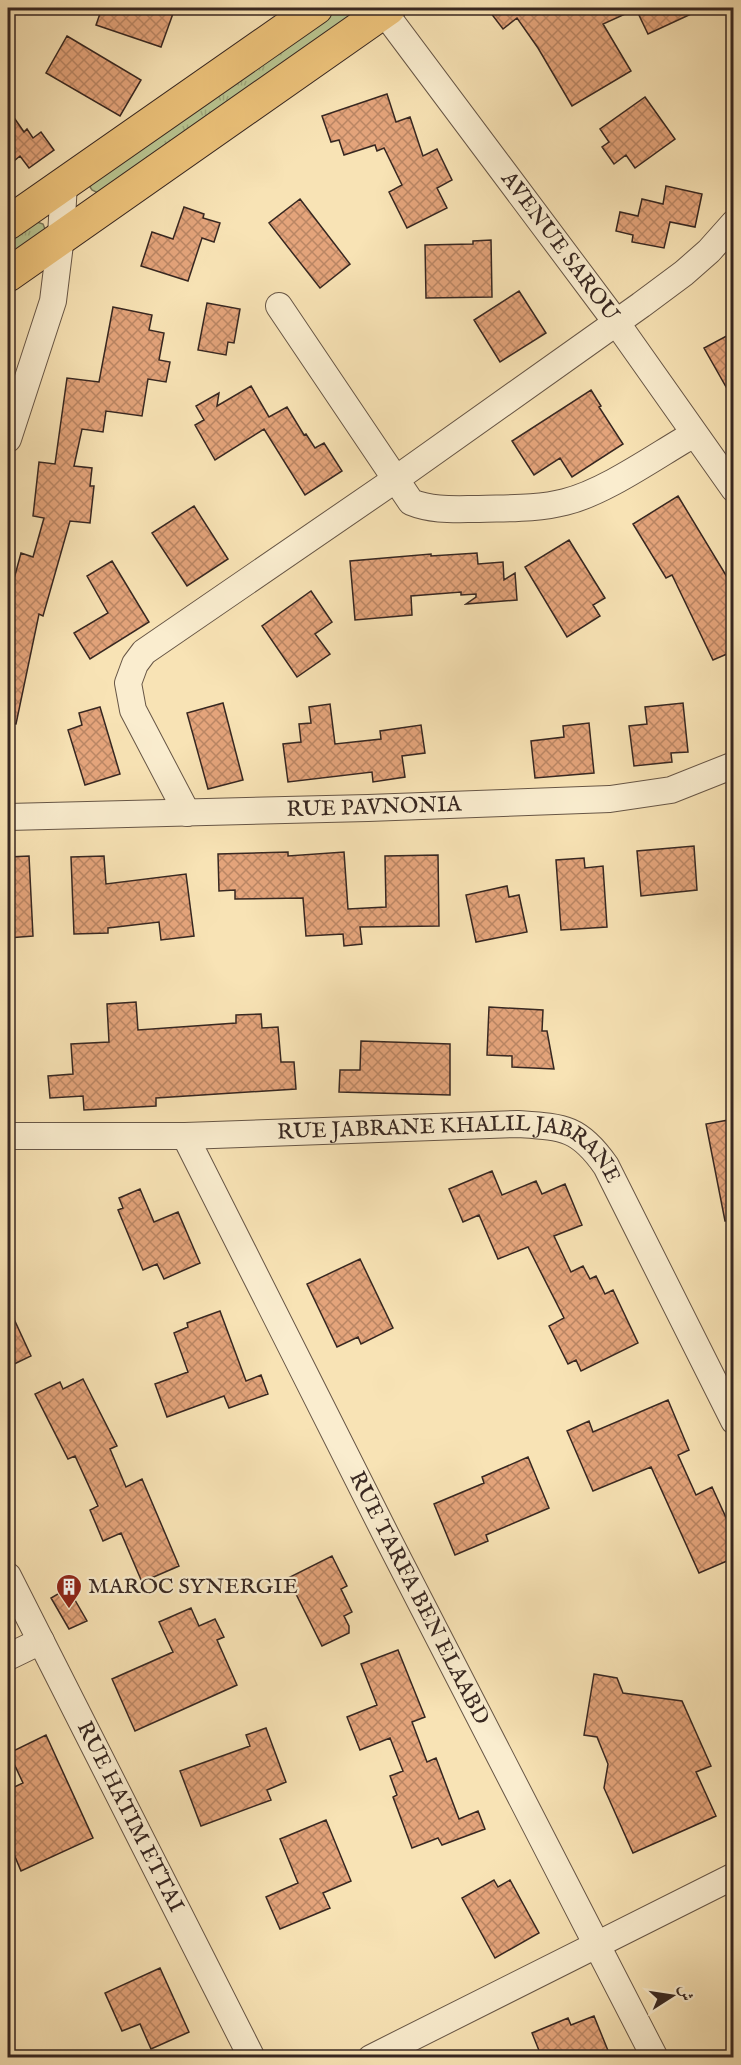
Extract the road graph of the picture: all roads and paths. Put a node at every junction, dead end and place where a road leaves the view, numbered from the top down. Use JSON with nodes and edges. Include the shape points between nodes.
{"nodes":[{"id":1,"x":316,"y":8,"type":"edge"},
{"id":2,"x":384,"y":9,"type":"edge"},
{"id":3,"x":64,"y":183,"type":"junction"},
{"id":4,"x":8,"y":223,"type":"edge"},
{"id":5,"x":734,"y":223,"type":"edge"},
{"id":6,"x":61,"y":237,"type":"junction"},
{"id":7,"x":8,"y":275,"type":"edge"},
{"id":8,"x":279,"y":306,"type":"dead end"},
{"id":9,"x":616,"y":322,"type":"junction"},
{"id":10,"x":694,"y":434,"type":"junction"},
{"id":11,"x":8,"y":438,"type":"edge"},
{"id":12,"x":396,"y":479,"type":"junction"},
{"id":13,"x":734,"y":489,"type":"edge"},
{"id":14,"x":734,"y":765,"type":"edge"},
{"id":15,"x":187,"y":813,"type":"junction"},
{"id":16,"x":8,"y":817,"type":"edge"},
{"id":17,"x":8,"y":1136,"type":"edge"},
{"id":18,"x":185,"y":1136,"type":"junction"},
{"id":19,"x":734,"y":1421,"type":"edge"},
{"id":20,"x":8,"y":1576,"type":"edge"},
{"id":21,"x":41,"y":1641,"type":"junction"},
{"id":22,"x":8,"y":1658,"type":"edge"},
{"id":23,"x":734,"y":1876,"type":"edge"},
{"id":24,"x":598,"y":1945,"type":"junction"},
{"id":25,"x":252,"y":2058,"type":"edge"},
{"id":26,"x":371,"y":2058,"type":"edge"},
{"id":27,"x":656,"y":2058,"type":"edge"}],
"edges":[{"from":1,"to":3,"type":"main road"},
{"from":2,"to":6,"type":"main road"},
{"from":2,"to":9,"type":"street","name":"AVENUE SAROU"},
{"from":3,"to":4,"type":"main road"},
{"from":3,"to":6,"type":"street"},
{"from":5,"to":9,"type":"street","via":[[684,273]]},
{"from":6,"to":7,"type":"main road"},
{"from":6,"to":11,"type":"street","via":[[53,301]]},
{"from":8,"to":12,"type":"street"},
{"from":9,"to":10,"type":"street","name":"AVENUE SAROU"},
{"from":9,"to":12,"type":"street"},
{"from":10,"to":12,"type":"street","via":[[597,490],[542,506],[429,508],[411,502]]},
{"from":10,"to":13,"type":"street","name":"AVENUE SAROU"},
{"from":12,"to":15,"type":"street","via":[[144,652],[135,664],[128,683],[133,710]]},
{"from":14,"to":15,"type":"street","name":"RUE PAVNONIA","via":[[671,790],[610,799]]},
{"from":15,"to":16,"type":"street","name":"RUE PAVNONIA"},
{"from":17,"to":18,"type":"street","name":"RUE JABRANE KHALIL JABRANE"},
{"from":18,"to":19,"type":"street","name":"RUE JABRANE KHALIL JABRANE","via":[[518,1124],[550,1126],[577,1134],[606,1166]]},
{"from":18,"to":24,"type":"street","name":"RUE TARFA BEN ELAABD"},
{"from":20,"to":21,"type":"street","name":"RUE HATIM ETTAI"},
{"from":21,"to":22,"type":"street"},
{"from":21,"to":25,"type":"street","name":"RUE HATIM ETTAI"},
{"from":23,"to":24,"type":"street"},
{"from":24,"to":26,"type":"street"},
{"from":24,"to":27,"type":"street","name":"RUE TARFA BEN ELAABD"}]}
